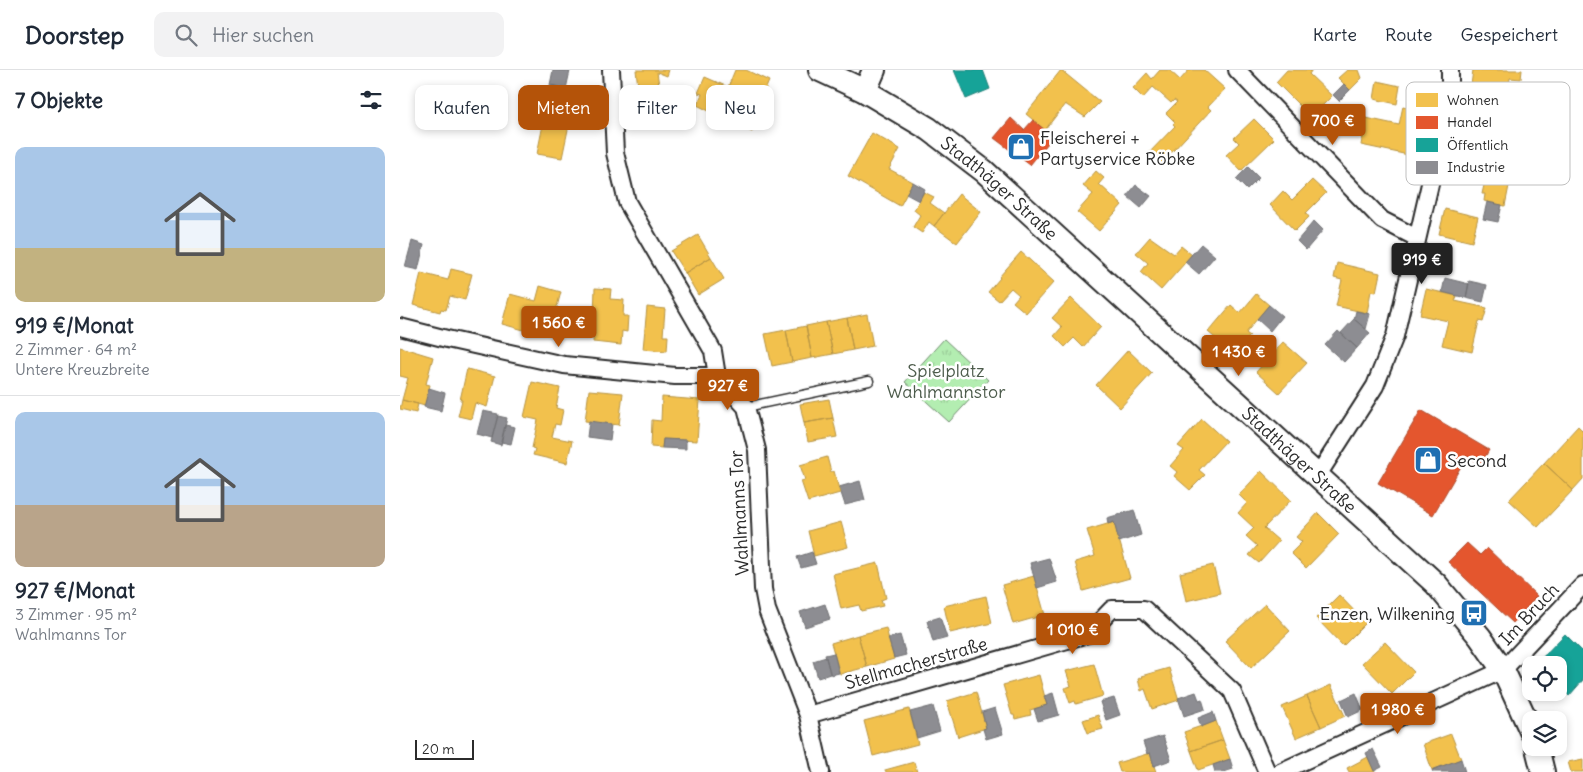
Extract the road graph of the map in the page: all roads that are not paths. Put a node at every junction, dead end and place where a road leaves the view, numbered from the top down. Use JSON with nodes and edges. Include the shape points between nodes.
{"nodes":[{"id":1,"x":611,"y":70,"type":"edge"},
{"id":2,"x":820,"y":70,"type":"edge"},
{"id":3,"x":874,"y":70,"type":"edge"},
{"id":4,"x":1237,"y":70,"type":"edge"},
{"id":5,"x":866,"y":91,"type":"junction"},
{"id":6,"x":1429,"y":185,"type":"edge"},
{"id":7,"x":1417,"y":238,"type":"junction"},
{"id":8,"x":400,"y":327,"type":"edge"},
{"id":9,"x":717,"y":376,"type":"junction"},
{"id":10,"x":869,"y":382,"type":"dead end"},
{"id":11,"x":746,"y":407,"type":"junction"},
{"id":12,"x":1318,"y":474,"type":"junction"},
{"id":13,"x":1583,"y":585,"type":"edge"},
{"id":14,"x":1503,"y":670,"type":"junction"},
{"id":15,"x":1522,"y":711,"type":"edge"},
{"id":16,"x":808,"y":716,"type":"junction"},
{"id":17,"x":1538,"y":756,"type":"edge"},
{"id":18,"x":821,"y":772,"type":"edge"},
{"id":19,"x":1267,"y":772,"type":"edge"},
{"id":20,"x":1280,"y":772,"type":"edge"},
{"id":21,"x":1543,"y":772,"type":"edge"}],
"edges":[{"from":1,"to":9,"type":"street","via":[[615,153],[627,202],[713,350]]},
{"from":2,"to":5,"type":"main road","name":"Stadthäger Straße"},
{"from":3,"to":5,"type":"main road"},
{"from":4,"to":7,"type":"street","via":[[1382,220]]},
{"from":5,"to":12,"type":"main road","name":"Stadthäger Straße","via":[[929,129],[984,171]]},
{"from":6,"to":7,"type":"street"},
{"from":7,"to":12,"type":"street","via":[[1395,336],[1376,386]]},
{"from":8,"to":9,"type":"street","via":[[564,365],[675,376]]},
{"from":9,"to":11,"type":"street","name":"Wahlmanns Tor"},
{"from":10,"to":11,"type":"lane"},
{"from":11,"to":16,"type":"street","name":"Wahlmanns Tor","via":[[757,450],[763,589],[767,610]]},
{"from":12,"to":14,"type":"main road","name":"Stadthäger Straße","via":[[1436,584]]},
{"from":13,"to":14,"type":"street","name":"Im Bruch"},
{"from":14,"to":15,"type":"main road","name":"Stadthäger Straße"},
{"from":14,"to":20,"type":"street"},
{"from":16,"to":18,"type":"street","name":"Wahlmanns Tor"},
{"from":16,"to":19,"type":"street","name":"Stellmacherstraße","via":[[1088,634],[1112,609],[1144,609],[1232,691]]},
{"from":17,"to":21,"type":"main road"}]}
